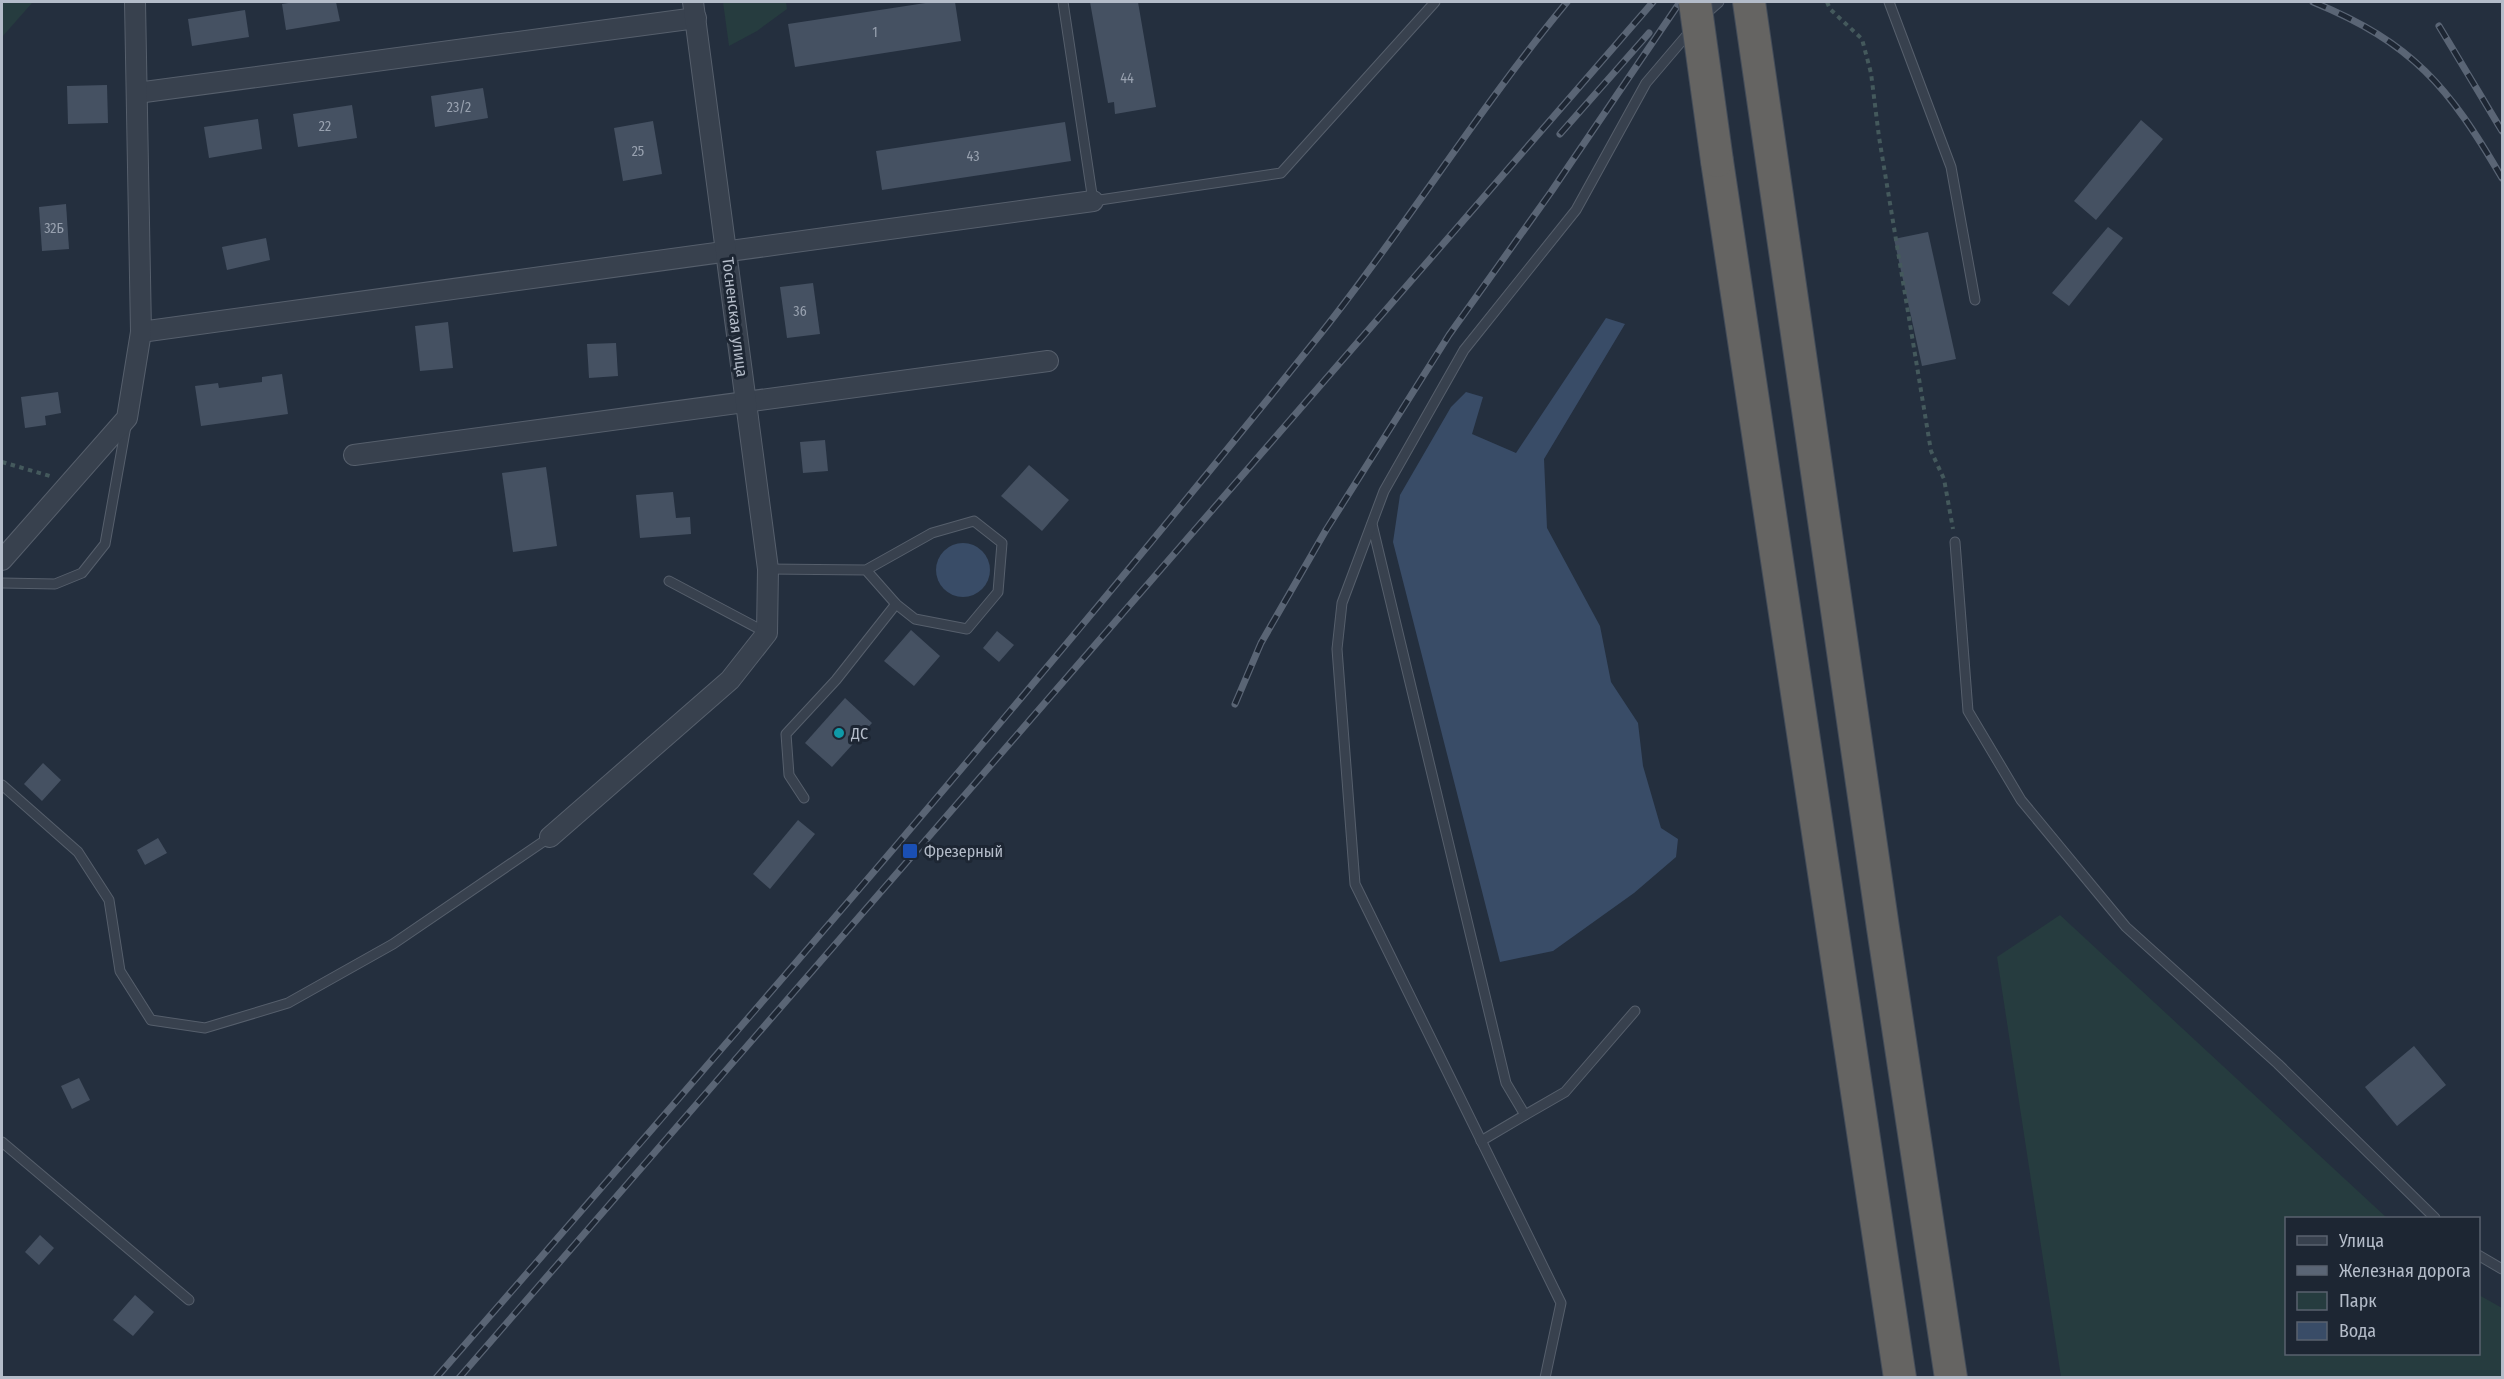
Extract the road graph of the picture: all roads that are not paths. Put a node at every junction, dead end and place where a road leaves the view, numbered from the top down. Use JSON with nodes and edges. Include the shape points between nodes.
{"nodes":[{"id":1,"x":135,"y":2,"type":"edge"},
{"id":2,"x":1063,"y":2,"type":"edge"},
{"id":3,"x":1435,"y":2,"type":"edge"},
{"id":4,"x":1695,"y":2,"type":"edge"},
{"id":5,"x":1719,"y":2,"type":"edge"},
{"id":6,"x":1749,"y":2,"type":"edge"},
{"id":7,"x":1889,"y":2,"type":"edge"},
{"id":8,"x":694,"y":10,"type":"edge"},
{"id":9,"x":137,"y":93,"type":"junction"},
{"id":10,"x":1094,"y":201,"type":"junction"},
{"id":11,"x":726,"y":250,"type":"junction"},
{"id":12,"x":1976,"y":300,"type":"dead end"},
{"id":13,"x":141,"y":332,"type":"junction"},
{"id":14,"x":1048,"y":361,"type":"dead end"},
{"id":15,"x":746,"y":402,"type":"junction"},
{"id":16,"x":127,"y":418,"type":"junction"},
{"id":17,"x":354,"y":455,"type":"dead end"},
{"id":18,"x":1372,"y":524,"type":"junction"},
{"id":19,"x":1955,"y":542,"type":"road end"},
{"id":20,"x":2,"y":560,"type":"edge"},
{"id":21,"x":768,"y":569,"type":"junction"},
{"id":22,"x":866,"y":570,"type":"junction"},
{"id":23,"x":669,"y":581,"type":"dead end"},
{"id":24,"x":2,"y":583,"type":"edge"},
{"id":25,"x":896,"y":604,"type":"junction"},
{"id":26,"x":767,"y":633,"type":"junction"},
{"id":27,"x":2,"y":785,"type":"edge"},
{"id":28,"x":804,"y":798,"type":"dead end"},
{"id":29,"x":550,"y":837,"type":"joint"},
{"id":30,"x":1635,"y":1011,"type":"dead end"},
{"id":31,"x":1525,"y":1115,"type":"junction"},
{"id":32,"x":2,"y":1142,"type":"edge"},
{"id":33,"x":1481,"y":1142,"type":"junction"},
{"id":34,"x":2434,"y":1217,"type":"edge"},
{"id":35,"x":2480,"y":1256,"type":"edge"},
{"id":36,"x":2502,"y":1269,"type":"edge"},
{"id":37,"x":189,"y":1300,"type":"dead end"},
{"id":38,"x":1545,"y":1377,"type":"edge"},
{"id":39,"x":1900,"y":1377,"type":"edge"},
{"id":40,"x":1951,"y":1377,"type":"edge"}],
"edges":[{"from":1,"to":9,"type":"street"},
{"from":2,"to":10,"type":"lane"},
{"from":3,"to":10,"type":"lane","via":[[1281,173]]},
{"from":4,"to":39,"type":"highway","bridge":true},
{"from":5,"to":18,"type":"lane","via":[[1646,83],[1576,210],[1464,350],[1384,491]]},
{"from":6,"to":40,"type":"highway"},
{"from":7,"to":12,"type":"lane","via":[[1951,167]]},
{"from":8,"to":9,"type":"street"},
{"from":8,"to":11,"type":"street","name":"Тосненская улица"},
{"from":9,"to":13,"type":"street"},
{"from":10,"to":11,"type":"street"},
{"from":11,"to":13,"type":"street"},
{"from":11,"to":15,"type":"street","name":"Тосненская улица"},
{"from":13,"to":16,"type":"street"},
{"from":14,"to":15,"type":"street"},
{"from":15,"to":17,"type":"street"},
{"from":15,"to":21,"type":"street","name":"Тосненская улица"},
{"from":16,"to":20,"type":"street"},
{"from":16,"to":24,"type":"lane","via":[[105,544],[82,573],[56,584]]},
{"from":18,"to":31,"type":"lane","via":[[1506,1083]]},
{"from":18,"to":33,"type":"lane","via":[[1342,603],[1337,649],[1355,884]]},
{"from":19,"to":34,"type":"lane","via":[[1968,711],[2021,800],[2126,927],[2278,1064]]},
{"from":21,"to":22,"type":"lane"},
{"from":21,"to":26,"type":"street","name":"Тосненская улица"},
{"from":22,"to":25,"type":"lane"},
{"from":22,"to":25,"type":"lane","via":[[932,533],[974,521],[1002,543],[998,592],[967,629],[915,619]]},
{"from":23,"to":26,"type":"lane"},
{"from":25,"to":28,"type":"lane","via":[[836,680],[786,734],[789,775]]},
{"from":26,"to":29,"type":"street","via":[[730,680]]},
{"from":27,"to":29,"type":"lane","via":[[78,852],[109,900],[120,971],[151,1020],[205,1028],[288,1003],[393,944]]},
{"from":30,"to":31,"type":"lane","via":[[1565,1092]]},
{"from":31,"to":33,"type":"lane"},
{"from":32,"to":37,"type":"lane"},
{"from":33,"to":38,"type":"lane","via":[[1561,1303]]},
{"from":35,"to":36,"type":"lane"}]}
